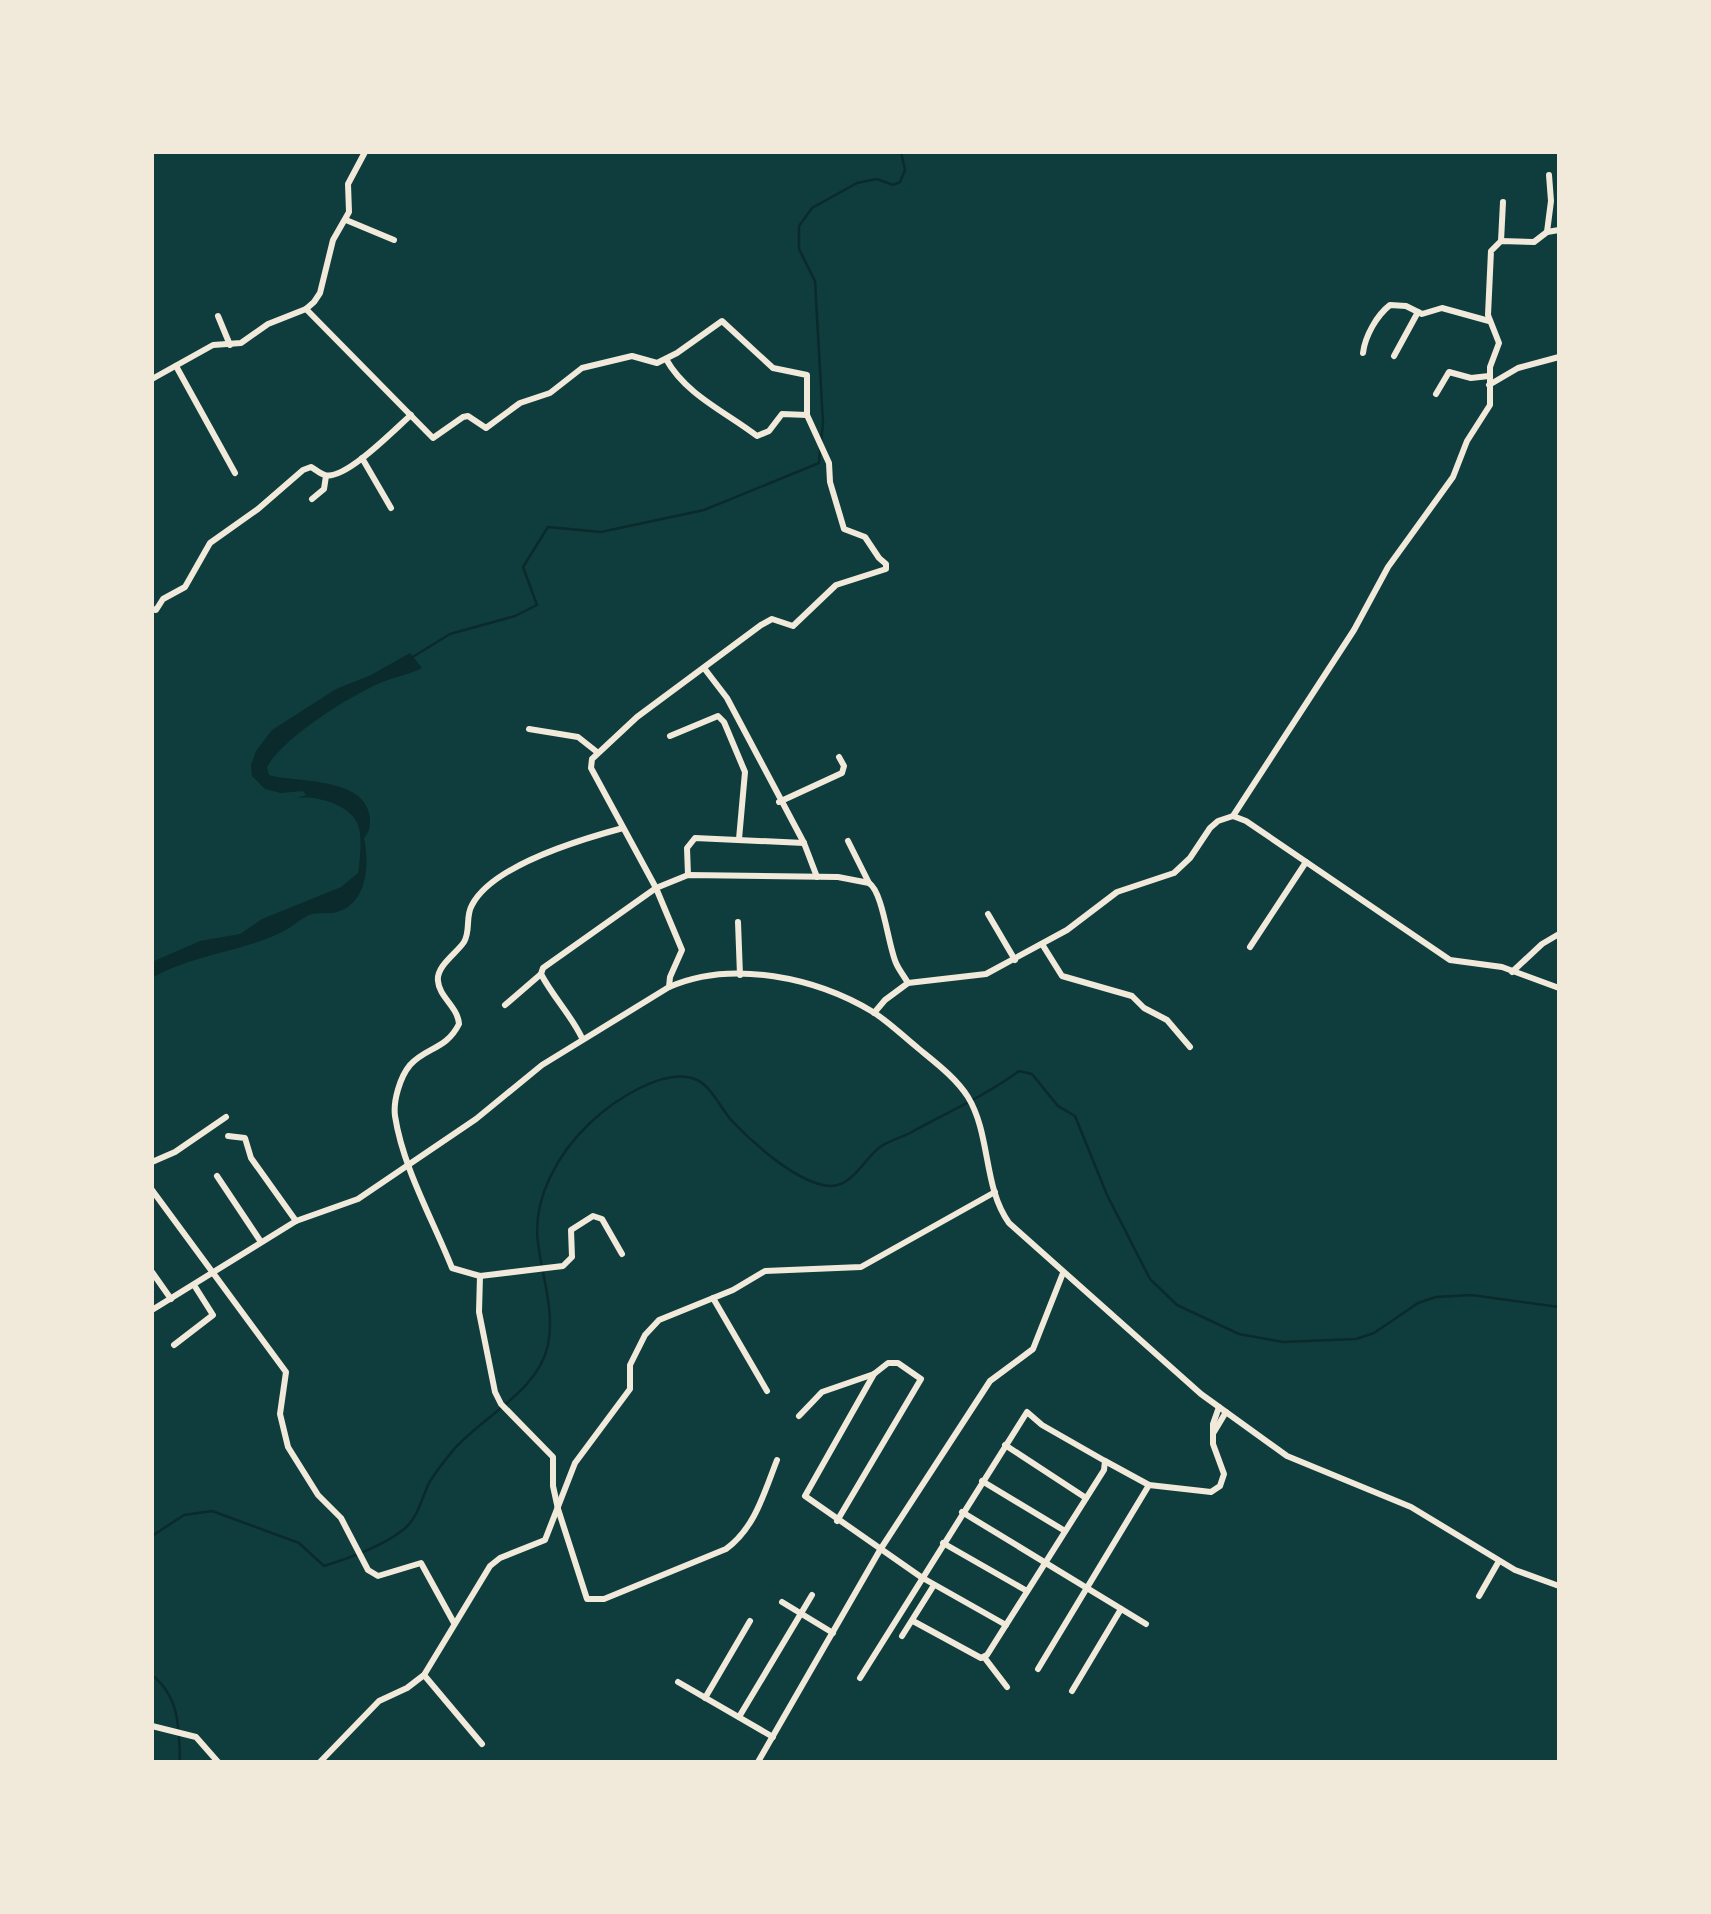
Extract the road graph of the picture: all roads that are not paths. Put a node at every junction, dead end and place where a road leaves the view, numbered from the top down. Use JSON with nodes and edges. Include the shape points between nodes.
{"nodes":[{"id":1,"x":365,"y":152,"type":"edge"},
{"id":2,"x":1549,"y":175,"type":"dead end"},
{"id":3,"x":1503,"y":202,"type":"dead end"},
{"id":4,"x":346,"y":220,"type":"junction"},
{"id":5,"x":1559,"y":230,"type":"edge"},
{"id":6,"x":1547,"y":232,"type":"junction"},
{"id":7,"x":394,"y":240,"type":"dead end"},
{"id":8,"x":1500,"y":241,"type":"junction"},
{"id":9,"x":306,"y":309,"type":"junction"},
{"id":10,"x":1418,"y":312,"type":"junction"},
{"id":11,"x":218,"y":316,"type":"dead end"},
{"id":12,"x":1489,"y":321,"type":"junction"},
{"id":13,"x":230,"y":345,"type":"junction"},
{"id":14,"x":1363,"y":352,"type":"dead end"},
{"id":15,"x":1394,"y":356,"type":"dead end"},
{"id":16,"x":1559,"y":357,"type":"edge"},
{"id":17,"x":666,"y":359,"type":"junction"},
{"id":18,"x":176,"y":366,"type":"junction"},
{"id":19,"x":1489,"y":376,"type":"junction"},
{"id":20,"x":152,"y":379,"type":"edge"},
{"id":21,"x":1489,"y":385,"type":"junction"},
{"id":22,"x":1436,"y":394,"type":"dead end"},
{"id":23,"x":411,"y":415,"type":"junction"},
{"id":24,"x":807,"y":415,"type":"junction"},
{"id":25,"x":362,"y":458,"type":"junction"},
{"id":26,"x":235,"y":473,"type":"dead end"},
{"id":27,"x":326,"y":476,"type":"junction"},
{"id":28,"x":312,"y":499,"type":"dead end"},
{"id":29,"x":391,"y":508,"type":"dead end"},
{"id":30,"x":154,"y":609,"type":"edge"},
{"id":31,"x":152,"y":618,"type":"edge"},
{"id":32,"x":704,"y":668,"type":"junction"},
{"id":33,"x":529,"y":729,"type":"dead end"},
{"id":34,"x":670,"y":736,"type":"dead end"},
{"id":35,"x":597,"y":752,"type":"junction"},
{"id":36,"x":839,"y":757,"type":"dead end"},
{"id":37,"x":779,"y":802,"type":"junction"},
{"id":38,"x":1233,"y":816,"type":"junction"},
{"id":39,"x":623,"y":828,"type":"junction"},
{"id":40,"x":739,"y":839,"type":"junction"},
{"id":41,"x":848,"y":841,"type":"dead end"},
{"id":42,"x":804,"y":843,"type":"junction"},
{"id":43,"x":1306,"y":862,"type":"junction"},
{"id":44,"x":688,"y":875,"type":"junction"},
{"id":45,"x":817,"y":877,"type":"junction"},
{"id":46,"x":869,"y":883,"type":"junction"},
{"id":47,"x":656,"y":888,"type":"junction"},
{"id":48,"x":988,"y":914,"type":"dead end"},
{"id":49,"x":738,"y":922,"type":"dead end"},
{"id":50,"x":1559,"y":934,"type":"edge"},
{"id":51,"x":1042,"y":944,"type":"junction"},
{"id":52,"x":1250,"y":947,"type":"dead end"},
{"id":53,"x":1015,"y":960,"type":"junction"},
{"id":54,"x":1512,"y":972,"type":"junction"},
{"id":55,"x":541,"y":974,"type":"junction"},
{"id":56,"x":740,"y":975,"type":"junction"},
{"id":57,"x":908,"y":983,"type":"junction"},
{"id":58,"x":669,"y":987,"type":"junction"},
{"id":59,"x":1559,"y":988,"type":"edge"},
{"id":60,"x":505,"y":1005,"type":"dead end"},
{"id":61,"x":874,"y":1013,"type":"junction"},
{"id":62,"x":582,"y":1038,"type":"junction"},
{"id":63,"x":1190,"y":1047,"type":"dead end"},
{"id":64,"x":226,"y":1117,"type":"dead end"},
{"id":65,"x":228,"y":1136,"type":"dead end"},
{"id":66,"x":152,"y":1162,"type":"edge"},
{"id":67,"x":409,"y":1164,"type":"junction"},
{"id":68,"x":217,"y":1176,"type":"dead end"},
{"id":69,"x":152,"y":1190,"type":"edge"},
{"id":70,"x":995,"y":1192,"type":"junction"},
{"id":71,"x":296,"y":1221,"type":"junction"},
{"id":72,"x":261,"y":1242,"type":"junction"},
{"id":73,"x":622,"y":1255,"type":"dead end"},
{"id":74,"x":152,"y":1272,"type":"edge"},
{"id":75,"x":1063,"y":1273,"type":"junction"},
{"id":76,"x":211,"y":1274,"type":"junction"},
{"id":77,"x":480,"y":1276,"type":"junction"},
{"id":78,"x":160,"y":1284,"type":"junction"},
{"id":79,"x":194,"y":1285,"type":"junction"},
{"id":80,"x":152,"y":1289,"type":"edge"},
{"id":81,"x":713,"y":1298,"type":"junction"},
{"id":82,"x":171,"y":1299,"type":"junction"},
{"id":83,"x":152,"y":1310,"type":"edge"},
{"id":84,"x":174,"y":1345,"type":"dead end"},
{"id":85,"x":874,"y":1374,"type":"junction"},
{"id":86,"x":767,"y":1391,"type":"dead end"},
{"id":87,"x":1219,"y":1407,"type":"junction"},
{"id":88,"x":1226,"y":1412,"type":"junction"},
{"id":89,"x":799,"y":1416,"type":"dead end"},
{"id":90,"x":1214,"y":1432,"type":"junction"},
{"id":91,"x":1005,"y":1446,"type":"junction"},
{"id":92,"x":777,"y":1460,"type":"dead end"},
{"id":93,"x":1105,"y":1461,"type":"junction"},
{"id":94,"x":982,"y":1482,"type":"junction"},
{"id":95,"x":1149,"y":1485,"type":"junction"},
{"id":96,"x":1086,"y":1498,"type":"junction"},
{"id":97,"x":558,"y":1509,"type":"junction"},
{"id":98,"x":962,"y":1513,"type":"junction"},
{"id":99,"x":837,"y":1521,"type":"junction"},
{"id":100,"x":1065,"y":1531,"type":"junction"},
{"id":101,"x":943,"y":1543,"type":"junction"},
{"id":102,"x":880,"y":1550,"type":"junction"},
{"id":103,"x":1499,"y":1561,"type":"junction"},
{"id":104,"x":1046,"y":1562,"type":"junction"},
{"id":105,"x":920,"y":1577,"type":"junction"},
{"id":106,"x":934,"y":1585,"type":"junction"},
{"id":107,"x":1559,"y":1586,"type":"edge"},
{"id":108,"x":1087,"y":1588,"type":"junction"},
{"id":109,"x":1027,"y":1591,"type":"junction"},
{"id":110,"x":812,"y":1595,"type":"dead end"},
{"id":111,"x":1479,"y":1595,"type":"dead end"},
{"id":112,"x":782,"y":1602,"type":"dead end"},
{"id":113,"x":1121,"y":1609,"type":"junction"},
{"id":114,"x":801,"y":1613,"type":"junction"},
{"id":115,"x":750,"y":1621,"type":"dead end"},
{"id":116,"x":913,"y":1621,"type":"junction"},
{"id":117,"x":454,"y":1623,"type":"junction"},
{"id":118,"x":1146,"y":1624,"type":"dead end"},
{"id":119,"x":1006,"y":1625,"type":"junction"},
{"id":120,"x":833,"y":1633,"type":"junction"},
{"id":121,"x":902,"y":1636,"type":"dead end"},
{"id":122,"x":984,"y":1657,"type":"junction"},
{"id":123,"x":1038,"y":1669,"type":"dead end"},
{"id":124,"x":424,"y":1675,"type":"junction"},
{"id":125,"x":860,"y":1678,"type":"dead end"},
{"id":126,"x":678,"y":1682,"type":"dead end"},
{"id":127,"x":1007,"y":1687,"type":"dead end"},
{"id":128,"x":1072,"y":1691,"type":"dead end"},
{"id":129,"x":705,"y":1698,"type":"junction"},
{"id":130,"x":739,"y":1717,"type":"junction"},
{"id":131,"x":152,"y":1726,"type":"edge"},
{"id":132,"x":773,"y":1737,"type":"junction"},
{"id":133,"x":482,"y":1744,"type":"dead end"},
{"id":134,"x":218,"y":1762,"type":"edge"},
{"id":135,"x":320,"y":1762,"type":"edge"},
{"id":136,"x":758,"y":1762,"type":"edge"}],
"edges":[{"from":1,"to":4,"type":"street","via":[[348,184]]},
{"from":2,"to":6,"type":"street"},
{"from":3,"to":8,"type":"street"},
{"from":4,"to":7,"type":"street"},
{"from":4,"to":9,"type":"street","via":[[333,240],[320,293]]},
{"from":5,"to":6,"type":"street"},
{"from":6,"to":8,"type":"street","via":[[1534,242]]},
{"from":8,"to":12,"type":"street","via":[[1489,259]]},
{"from":9,"to":13,"type":"street"},
{"from":9,"to":23,"type":"street"},
{"from":10,"to":12,"type":"street","via":[[1442,308]]},
{"from":10,"to":14,"type":"street","via":[[1395,304],[1386,307],[1366,338]]},
{"from":10,"to":15,"type":"street"},
{"from":11,"to":13,"type":"street"},
{"from":12,"to":19,"type":"street","via":[[1500,337]]},
{"from":13,"to":18,"type":"street","via":[[213,345]]},
{"from":16,"to":21,"type":"street","via":[[1518,368]]},
{"from":17,"to":23,"type":"street","via":[[652,363],[632,356],[582,368],[550,393],[520,403],[486,428],[468,416],[433,438]]},
{"from":17,"to":24,"type":"street","via":[[683,383],[757,436],[772,429],[781,415]]},
{"from":17,"to":24,"type":"street","via":[[722,321],[773,368],[806,375]]},
{"from":18,"to":20,"type":"street"},
{"from":18,"to":26,"type":"street"},
{"from":19,"to":21,"type":"street"},
{"from":19,"to":22,"type":"street","via":[[1471,378],[1449,372]]},
{"from":21,"to":38,"type":"street","via":[[1488,411],[1468,441],[1448,486],[1388,567],[1354,630]]},
{"from":23,"to":25,"type":"street"},
{"from":24,"to":32,"type":"street","via":[[829,463],[844,529],[865,537],[887,564],[886,569],[836,585],[793,626],[768,621]]},
{"from":25,"to":27,"type":"street"},
{"from":25,"to":29,"type":"street"},
{"from":27,"to":28,"type":"street","via":[[324,489]]},
{"from":27,"to":30,"type":"street","via":[[306,468],[215,538],[185,587]]},
{"from":30,"to":31,"type":"street"},
{"from":32,"to":35,"type":"street"},
{"from":32,"to":37,"type":"street","via":[[727,698]]},
{"from":33,"to":35,"type":"street","via":[[579,737]]},
{"from":34,"to":40,"type":"street","via":[[718,716],[724,722],[746,772]]},
{"from":35,"to":39,"type":"street","via":[[591,768]]},
{"from":36,"to":37,"type":"street","via":[[842,773]]},
{"from":37,"to":42,"type":"street"},
{"from":38,"to":43,"type":"street"},
{"from":38,"to":51,"type":"street","via":[[1210,828],[1174,873],[1117,891]]},
{"from":39,"to":47,"type":"street"},
{"from":39,"to":67,"type":"street","via":[[582,839],[507,873],[485,887],[472,904],[465,940],[438,974],[459,1024],[447,1042],[410,1065],[398,1093],[395,1116]]},
{"from":40,"to":42,"type":"street"},
{"from":40,"to":44,"type":"street","via":[[700,837],[690,841]]},
{"from":41,"to":46,"type":"street"},
{"from":42,"to":45,"type":"street"},
{"from":43,"to":52,"type":"street"},
{"from":43,"to":54,"type":"street","via":[[1450,960]]},
{"from":44,"to":45,"type":"street"},
{"from":44,"to":47,"type":"street"},
{"from":45,"to":46,"type":"street"},
{"from":46,"to":57,"type":"street","via":[[877,894],[896,964]]},
{"from":47,"to":55,"type":"street","via":[[549,962]]},
{"from":47,"to":58,"type":"street","via":[[682,950]]},
{"from":48,"to":53,"type":"street"},
{"from":49,"to":56,"type":"street"},
{"from":50,"to":54,"type":"street"},
{"from":51,"to":53,"type":"street"},
{"from":51,"to":63,"type":"street","via":[[1062,976],[1132,996],[1167,1020]]},
{"from":53,"to":57,"type":"street","via":[[970,977]]},
{"from":54,"to":59,"type":"street"},
{"from":55,"to":60,"type":"street"},
{"from":55,"to":62,"type":"street"},
{"from":56,"to":58,"type":"street","via":[[702,976]]},
{"from":56,"to":61,"type":"street","via":[[823,987]]},
{"from":57,"to":61,"type":"street"},
{"from":58,"to":62,"type":"street"},
{"from":61,"to":70,"type":"street","via":[[952,1078],[969,1098]]},
{"from":62,"to":67,"type":"street"},
{"from":64,"to":66,"type":"street"},
{"from":65,"to":71,"type":"street","via":[[244,1138],[251,1158]]},
{"from":67,"to":71,"type":"street","via":[[351,1203]]},
{"from":67,"to":77,"type":"street","via":[[452,1268]]},
{"from":68,"to":72,"type":"street"},
{"from":69,"to":76,"type":"street"},
{"from":70,"to":75,"type":"street","via":[[1009,1223]]},
{"from":70,"to":81,"type":"street","via":[[861,1267],[765,1271]]},
{"from":71,"to":72,"type":"street"},
{"from":72,"to":76,"type":"street"},
{"from":73,"to":77,"type":"street","via":[[602,1219],[593,1216],[571,1230],[572,1257],[563,1266]]},
{"from":74,"to":78,"type":"street"},
{"from":75,"to":87,"type":"street"},
{"from":75,"to":102,"type":"street","via":[[1033,1349],[993,1376]]},
{"from":76,"to":79,"type":"street"},
{"from":76,"to":117,"type":"street","via":[[286,1372],[280,1414],[288,1447],[317,1495],[341,1518],[368,1570],[378,1576],[421,1563]]},
{"from":77,"to":97,"type":"street","via":[[479,1312],[495,1392],[500,1404],[554,1457]]},
{"from":78,"to":80,"type":"street"},
{"from":78,"to":82,"type":"street"},
{"from":79,"to":82,"type":"street"},
{"from":79,"to":84,"type":"street","via":[[213,1315]]},
{"from":81,"to":86,"type":"street"},
{"from":81,"to":97,"type":"street","via":[[651,1326],[630,1365],[630,1389],[575,1463]]},
{"from":82,"to":83,"type":"street"},
{"from":85,"to":89,"type":"street","via":[[822,1392]]},
{"from":85,"to":99,"type":"street","via":[[804,1491],[807,1500]]},
{"from":85,"to":99,"type":"street","via":[[888,1363],[898,1363],[919,1376],[921,1383]]},
{"from":87,"to":88,"type":"street"},
{"from":87,"to":90,"type":"street"},
{"from":88,"to":90,"type":"street"},
{"from":88,"to":103,"type":"street","via":[[1296,1461],[1418,1510]]},
{"from":90,"to":95,"type":"street","via":[[1213,1444],[1224,1474],[1215,1490]]},
{"from":91,"to":93,"type":"street","via":[[1027,1412]]},
{"from":91,"to":94,"type":"street"},
{"from":91,"to":96,"type":"street"},
{"from":92,"to":97,"type":"street","via":[[748,1528],[738,1540],[604,1599],[593,1601],[584,1594]]},
{"from":93,"to":95,"type":"street"},
{"from":93,"to":96,"type":"street"},
{"from":94,"to":98,"type":"street"},
{"from":94,"to":100,"type":"street"},
{"from":95,"to":108,"type":"street"},
{"from":96,"to":100,"type":"street"},
{"from":97,"to":117,"type":"street","via":[[545,1540],[490,1566]]},
{"from":98,"to":101,"type":"street"},
{"from":98,"to":104,"type":"street"},
{"from":99,"to":102,"type":"street"},
{"from":100,"to":104,"type":"street"},
{"from":101,"to":105,"type":"street"},
{"from":101,"to":109,"type":"street"},
{"from":102,"to":105,"type":"street"},
{"from":102,"to":120,"type":"street"},
{"from":103,"to":107,"type":"street"},
{"from":103,"to":111,"type":"street"},
{"from":104,"to":108,"type":"street"},
{"from":104,"to":109,"type":"street"},
{"from":105,"to":106,"type":"street"},
{"from":105,"to":125,"type":"street"},
{"from":106,"to":116,"type":"street"},
{"from":106,"to":119,"type":"street"},
{"from":108,"to":113,"type":"street"},
{"from":108,"to":123,"type":"street"},
{"from":109,"to":119,"type":"street"},
{"from":110,"to":114,"type":"street"},
{"from":112,"to":114,"type":"street"},
{"from":113,"to":118,"type":"street"},
{"from":113,"to":128,"type":"street"},
{"from":114,"to":120,"type":"street"},
{"from":114,"to":130,"type":"street"},
{"from":115,"to":129,"type":"street"},
{"from":116,"to":121,"type":"street"},
{"from":116,"to":122,"type":"street"},
{"from":117,"to":124,"type":"street"},
{"from":119,"to":122,"type":"street"},
{"from":120,"to":132,"type":"street"},
{"from":122,"to":127,"type":"street"},
{"from":124,"to":133,"type":"street"},
{"from":124,"to":135,"type":"street","via":[[379,1702]]},
{"from":126,"to":129,"type":"street"},
{"from":129,"to":130,"type":"street"},
{"from":130,"to":132,"type":"street"},
{"from":131,"to":134,"type":"street","via":[[196,1737]]},
{"from":132,"to":136,"type":"street"}]}
